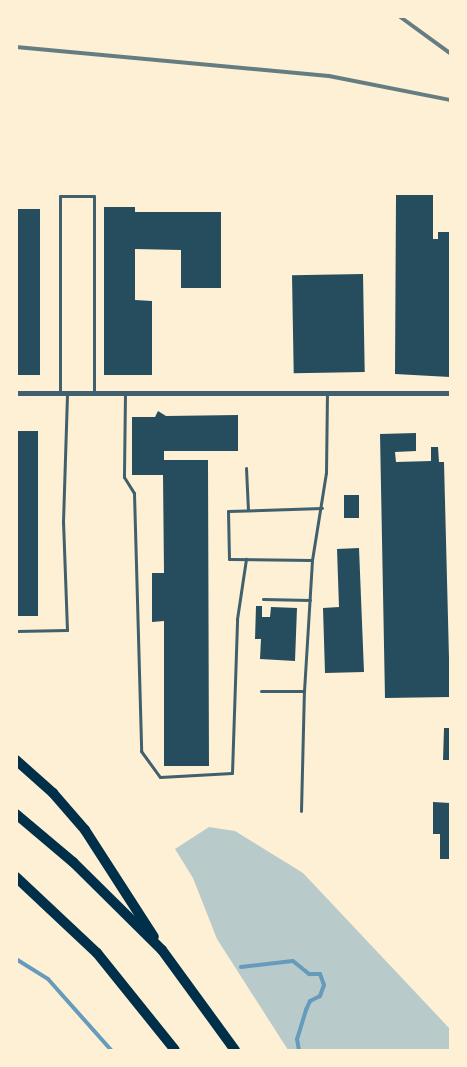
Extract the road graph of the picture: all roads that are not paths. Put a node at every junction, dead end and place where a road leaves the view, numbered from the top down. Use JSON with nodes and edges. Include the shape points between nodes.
{"nodes":[{"id":1,"x":16,"y":393,"type":"edge"},
{"id":2,"x":60,"y":393,"type":"junction"},
{"id":3,"x":67,"y":393,"type":"junction"},
{"id":4,"x":94,"y":393,"type":"junction"},
{"id":5,"x":125,"y":393,"type":"junction"},
{"id":6,"x":327,"y":393,"type":"junction"},
{"id":7,"x":450,"y":393,"type":"edge"},
{"id":8,"x":246,"y":468,"type":"dead end"},
{"id":9,"x":322,"y":508,"type":"junction"},
{"id":10,"x":248,"y":510,"type":"junction"},
{"id":11,"x":246,"y":559,"type":"junction"},
{"id":12,"x":312,"y":560,"type":"junction"},
{"id":13,"x":263,"y":599,"type":"dead end"},
{"id":14,"x":310,"y":600,"type":"junction"},
{"id":15,"x":16,"y":631,"type":"edge"},
{"id":16,"x":261,"y":691,"type":"dead end"},
{"id":17,"x":304,"y":691,"type":"junction"},
{"id":18,"x":16,"y":760,"type":"edge"},
{"id":19,"x":301,"y":811,"type":"dead end"},
{"id":20,"x":16,"y":814,"type":"edge"},
{"id":21,"x":16,"y":877,"type":"edge"},
{"id":22,"x":16,"y":882,"type":"edge"},
{"id":23,"x":29,"y":888,"type":"junction"},
{"id":24,"x":162,"y":950,"type":"junction"},
{"id":25,"x":175,"y":1050,"type":"edge"},
{"id":26,"x":236,"y":1050,"type":"edge"}],
"edges":[{"from":1,"to":2,"type":"street"},
{"from":2,"to":3,"type":"street"},
{"from":2,"to":4,"type":"lane","via":[[60,196],[94,196]]},
{"from":3,"to":4,"type":"street"},
{"from":3,"to":15,"type":"lane","via":[[63,522],[67,630]]},
{"from":4,"to":5,"type":"street"},
{"from":5,"to":6,"type":"street"},
{"from":5,"to":11,"type":"lane","via":[[124,477],[134,493],[141,752],[160,777],[232,773],[237,619]]},
{"from":6,"to":7,"type":"street"},
{"from":6,"to":9,"type":"lane"},
{"from":8,"to":10,"type":"lane"},
{"from":9,"to":10,"type":"lane"},
{"from":9,"to":12,"type":"lane"},
{"from":10,"to":11,"type":"lane","via":[[228,511],[229,559]]},
{"from":11,"to":12,"type":"lane"},
{"from":12,"to":14,"type":"lane"},
{"from":13,"to":14,"type":"lane"},
{"from":14,"to":17,"type":"lane"},
{"from":16,"to":17,"type":"lane"},
{"from":17,"to":19,"type":"lane"},
{"from":18,"to":24,"type":"highway","via":[[53,793],[85,830],[114,869]]},
{"from":20,"to":24,"type":"highway","via":[[73,862]]},
{"from":21,"to":23,"type":"highway"},
{"from":22,"to":23,"type":"highway"},
{"from":23,"to":25,"type":"highway","via":[[97,953]]},
{"from":24,"to":26,"type":"highway"}]}
